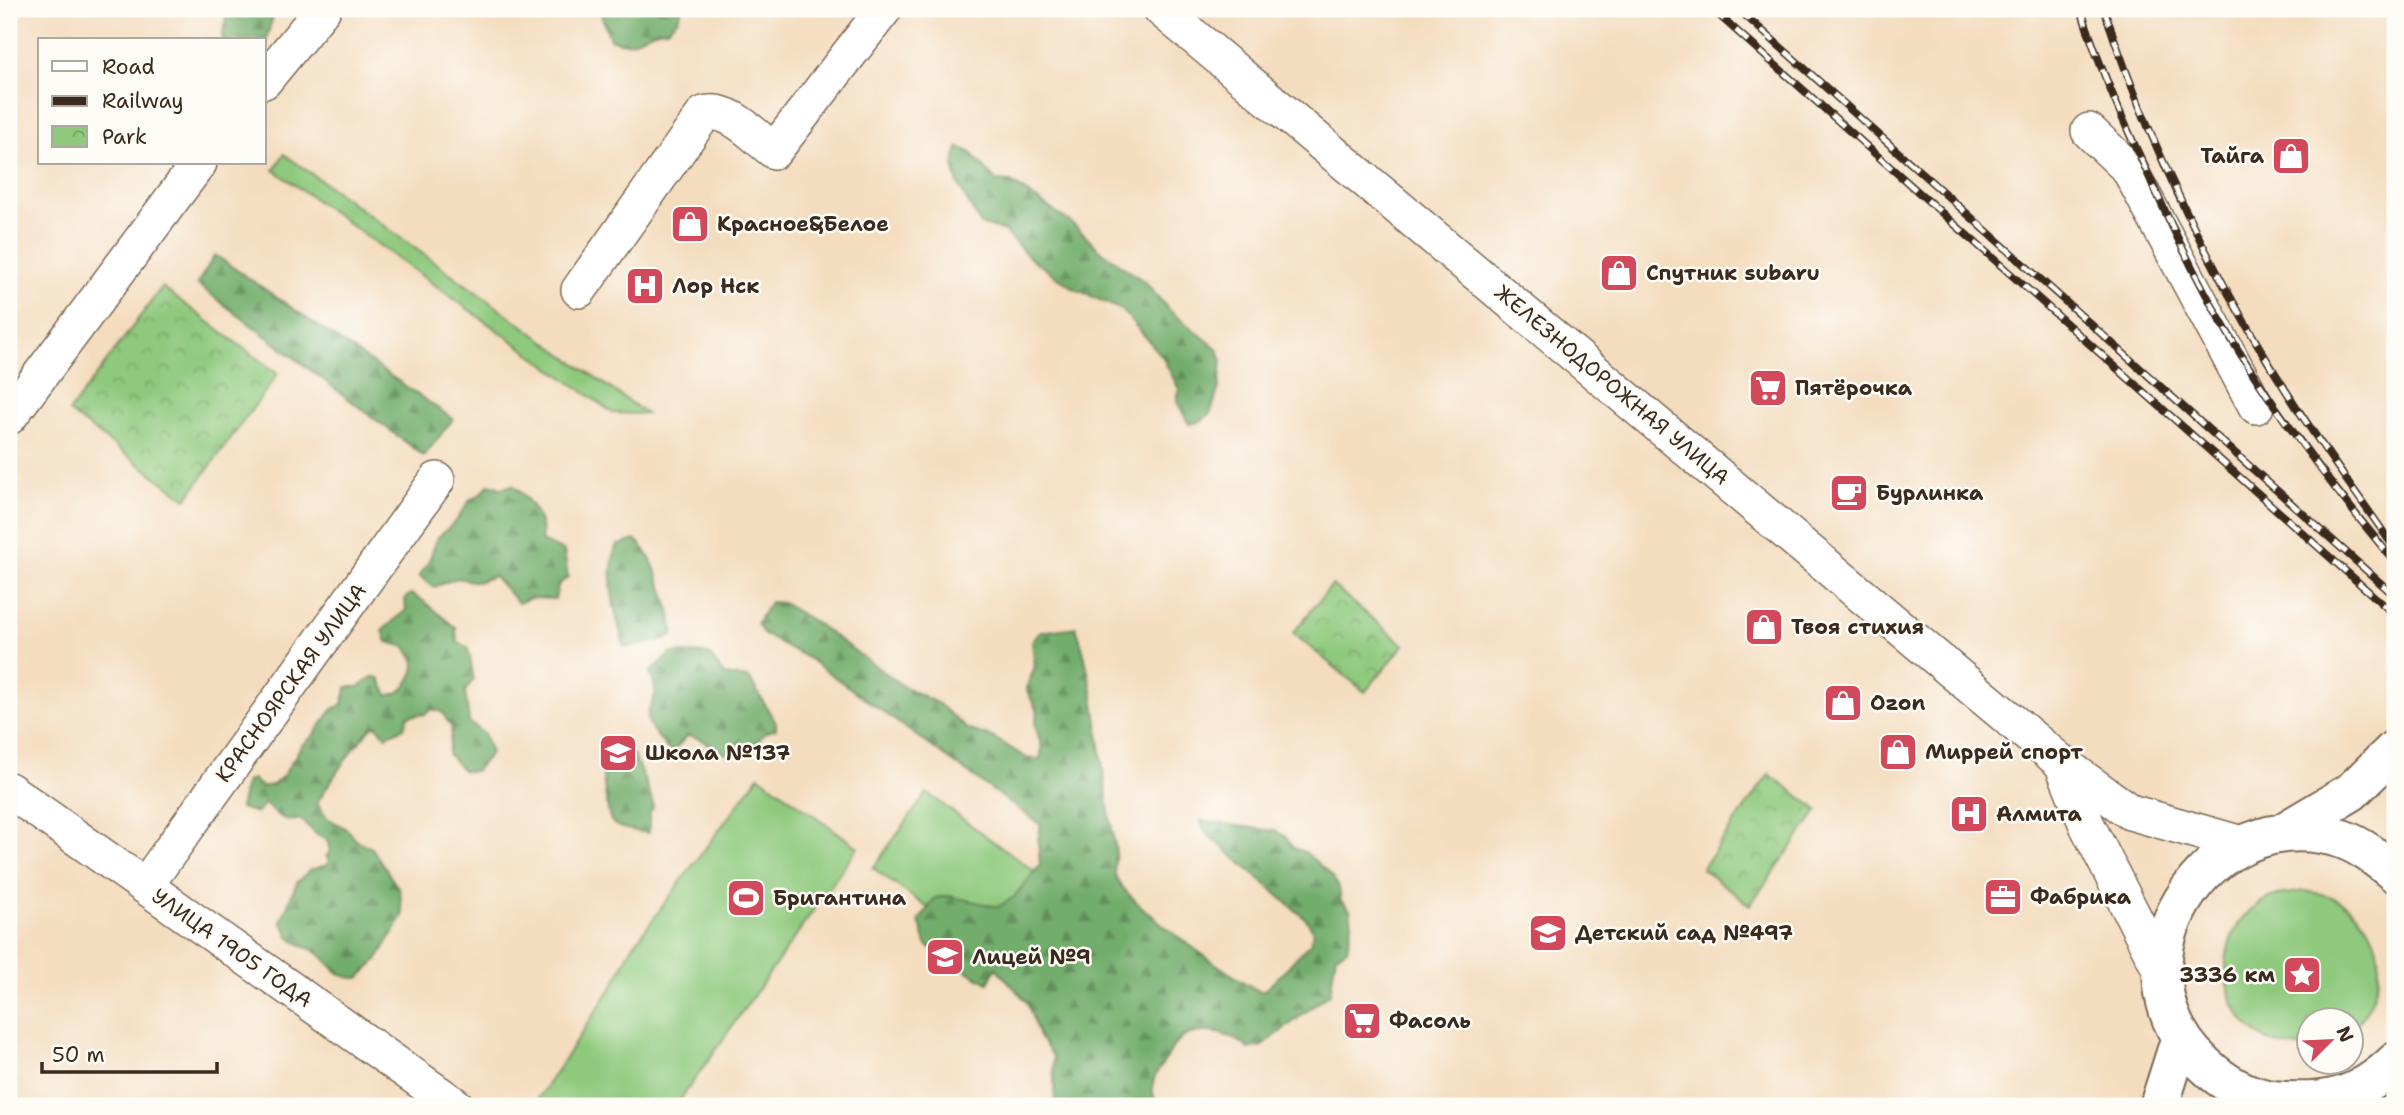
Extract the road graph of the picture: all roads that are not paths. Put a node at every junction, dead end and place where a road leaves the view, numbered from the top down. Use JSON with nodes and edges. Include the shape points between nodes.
{"nodes":[{"id":1,"x":323,"y":9,"type":"edge"},
{"id":2,"x":884,"y":9,"type":"edge"},
{"id":3,"x":1161,"y":9,"type":"edge"},
{"id":4,"x":266,"y":79,"type":"edge"},
{"id":5,"x":2089,"y":131,"type":"dead end"},
{"id":6,"x":198,"y":164,"type":"edge"},
{"id":7,"x":579,"y":290,"type":"dead end"},
{"id":8,"x":2256,"y":406,"type":"dead end"},
{"id":9,"x":9,"y":417,"type":"edge"},
{"id":10,"x":437,"y":480,"type":"dead end"},
{"id":11,"x":2395,"y":750,"type":"edge"},
{"id":12,"x":2062,"y":763,"type":"junction"},
{"id":13,"x":9,"y":790,"type":"edge"},
{"id":14,"x":2282,"y":833,"type":"junction"},
{"id":15,"x":2242,"y":844,"type":"junction"},
{"id":16,"x":2395,"y":873,"type":"edge"},
{"id":17,"x":145,"y":886,"type":"junction"},
{"id":18,"x":2162,"y":973,"type":"junction"},
{"id":19,"x":2182,"y":1037,"type":"junction"},
{"id":20,"x":2395,"y":1062,"type":"edge"},
{"id":21,"x":2353,"y":1092,"type":"junction"},
{"id":22,"x":2395,"y":1101,"type":"edge"},
{"id":23,"x":2257,"y":1102,"type":"edge"},
{"id":24,"x":456,"y":1106,"type":"edge"},
{"id":25,"x":2159,"y":1106,"type":"edge"}],
"edges":[{"from":1,"to":4,"type":"street"},
{"from":2,"to":7,"type":"street","via":[[774,151],[725,114],[704,114]]},
{"from":3,"to":12,"type":"street","name":"ЖЕЛЕЗНОДОРОЖНАЯ УЛИЦА"},
{"from":5,"to":8,"type":"street","via":[[2129,169]]},
{"from":6,"to":9,"type":"street"},
{"from":10,"to":17,"type":"street","name":"КРАСНОЯРСКАЯ УЛИЦА"},
{"from":11,"to":14,"type":"main road","via":[[2351,792]]},
{"from":12,"to":15,"type":"street","name":"ЖЕЛЕЗНОДОРОЖНАЯ УЛИЦА","via":[[2130,812]]},
{"from":12,"to":18,"type":"street","via":[[2087,825]]},
{"from":13,"to":17,"type":"street","name":"УЛИЦА 1905 ГОДА"},
{"from":14,"to":15,"type":"main road"},
{"from":14,"to":16,"type":"main road","via":[[2316,833],[2344,840],[2369,852]]},
{"from":15,"to":18,"type":"main road","via":[[2212,863],[2188,888],[2168,929]]},
{"from":17,"to":24,"type":"street","name":"УЛИЦА 1905 ГОДА"},
{"from":18,"to":19,"type":"main road","via":[[2168,1006]]},
{"from":19,"to":23,"type":"main road","via":[[2216,1076]]},
{"from":19,"to":25,"type":"main road"},
{"from":20,"to":21,"type":"main road"},
{"from":21,"to":22,"type":"main road"},
{"from":21,"to":23,"type":"main road","via":[[2307,1104]]}]}
